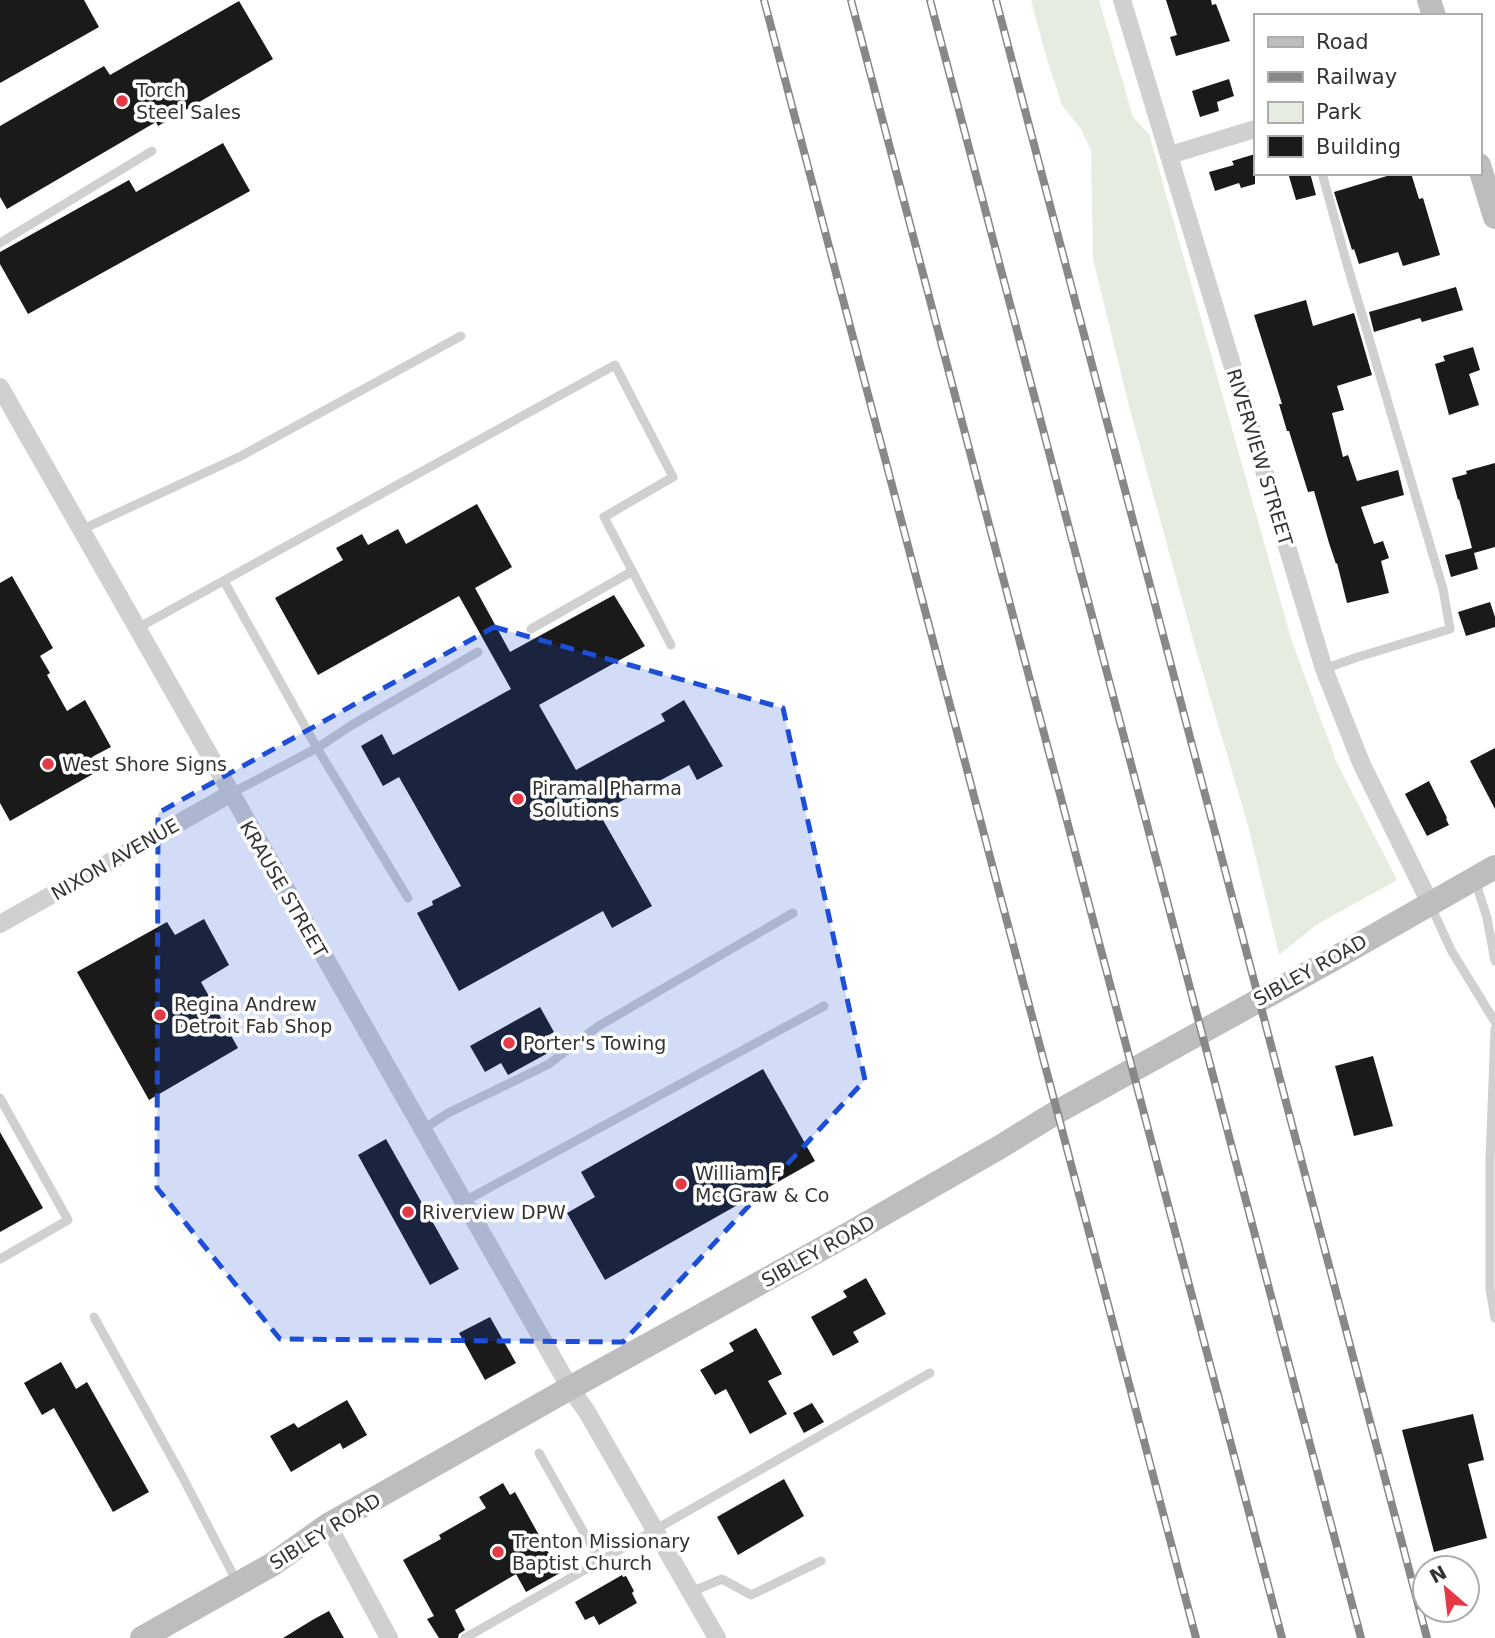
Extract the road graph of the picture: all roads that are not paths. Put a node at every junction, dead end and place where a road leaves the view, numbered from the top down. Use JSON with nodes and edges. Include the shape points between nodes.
{"nodes":[{"id":1,"x":1122,"y":0,"type":"edge"},
{"id":2,"x":1254,"y":129,"type":"edge"},
{"id":3,"x":152,"y":151,"type":"dead end"},
{"id":4,"x":1170,"y":155,"type":"junction"},
{"id":5,"x":1481,"y":172,"type":"edge"},
{"id":6,"x":1323,"y":175,"type":"edge"},
{"id":7,"x":1495,"y":217,"type":"edge"},
{"id":8,"x":0,"y":243,"type":"edge"},
{"id":9,"x":461,"y":336,"type":"dead end"},
{"id":10,"x":0,"y":387,"type":"edge"},
{"id":11,"x":81,"y":530,"type":"junction"},
{"id":12,"x":631,"y":572,"type":"junction"},
{"id":13,"x":223,"y":581,"type":"junction"},
{"id":14,"x":136,"y":629,"type":"junction"},
{"id":15,"x":531,"y":629,"type":"dead end"},
{"id":16,"x":671,"y":645,"type":"dead end"},
{"id":17,"x":478,"y":652,"type":"dead end"},
{"id":18,"x":1324,"y":669,"type":"junction"},
{"id":19,"x":317,"y":748,"type":"junction"},
{"id":20,"x":230,"y":794,"type":"junction"},
{"id":21,"x":1485,"y":872,"type":"edge"},
{"id":22,"x":408,"y":898,"type":"dead end"},
{"id":23,"x":1430,"y":903,"type":"junction"},
{"id":24,"x":793,"y":913,"type":"dead end"},
{"id":25,"x":0,"y":924,"type":"edge"},
{"id":26,"x":1495,"y":961,"type":"edge"},
{"id":27,"x":824,"y":1006,"type":"dead end"},
{"id":28,"x":1495,"y":1021,"type":"edge"},
{"id":29,"x":1495,"y":1029,"type":"edge"},
{"id":30,"x":0,"y":1098,"type":"edge"},
{"id":31,"x":422,"y":1130,"type":"junction"},
{"id":32,"x":463,"y":1202,"type":"junction"},
{"id":33,"x":0,"y":1259,"type":"edge"},
{"id":34,"x":94,"y":1317,"type":"dead end"},
{"id":35,"x":1495,"y":1318,"type":"edge"},
{"id":36,"x":930,"y":1373,"type":"dead end"},
{"id":37,"x":570,"y":1388,"type":"junction"},
{"id":38,"x":539,"y":1453,"type":"dead end"},
{"id":39,"x":328,"y":1525,"type":"junction"},
{"id":40,"x":656,"y":1530,"type":"junction"},
{"id":41,"x":600,"y":1561,"type":"junction"},
{"id":42,"x":821,"y":1561,"type":"dead end"},
{"id":43,"x":238,"y":1584,"type":"junction"},
{"id":44,"x":691,"y":1592,"type":"junction"},
{"id":45,"x":142,"y":1638,"type":"edge"},
{"id":46,"x":389,"y":1638,"type":"edge"},
{"id":47,"x":465,"y":1638,"type":"edge"},
{"id":48,"x":717,"y":1638,"type":"edge"}],
"edges":[{"from":1,"to":4,"type":"street","name":"RIVERVIEW STREET"},
{"from":2,"to":4,"type":"street"},
{"from":3,"to":8,"type":"lane"},
{"from":4,"to":18,"type":"street","name":"RIVERVIEW STREET"},
{"from":5,"to":7,"type":"main road"},
{"from":6,"to":18,"type":"lane","via":[[1443,589],[1450,629]]},
{"from":9,"to":11,"type":"lane","via":[[241,456]]},
{"from":10,"to":11,"type":"street","name":"KRAUSE STREET"},
{"from":11,"to":14,"type":"street","name":"KRAUSE STREET"},
{"from":12,"to":13,"type":"lane","via":[[604,517],[673,477],[615,365]]},
{"from":12,"to":15,"type":"lane"},
{"from":12,"to":16,"type":"lane"},
{"from":13,"to":14,"type":"lane"},
{"from":13,"to":19,"type":"lane"},
{"from":14,"to":20,"type":"street","name":"KRAUSE STREET"},
{"from":17,"to":19,"type":"lane"},
{"from":18,"to":23,"type":"street","name":"RIVERVIEW STREET","via":[[1362,765]]},
{"from":19,"to":20,"type":"lane"},
{"from":19,"to":22,"type":"lane"},
{"from":20,"to":25,"type":"street","name":"NIXON AVENUE"},
{"from":20,"to":31,"type":"street","name":"KRAUSE STREET"},
{"from":21,"to":23,"type":"main road","name":"SIBLEY ROAD"},
{"from":21,"to":26,"type":"lane"},
{"from":23,"to":28,"type":"lane","via":[[1451,950]]},
{"from":23,"to":37,"type":"main road","name":"SIBLEY ROAD"},
{"from":24,"to":31,"type":"lane","via":[[597,1027],[549,1064]]},
{"from":27,"to":32,"type":"lane"},
{"from":29,"to":35,"type":"lane","via":[[1490,1160],[1490,1289]]},
{"from":30,"to":33,"type":"lane","via":[[68,1220]]},
{"from":31,"to":32,"type":"street","name":"KRAUSE STREET"},
{"from":32,"to":37,"type":"street","name":"KRAUSE STREET"},
{"from":34,"to":43,"type":"lane"},
{"from":36,"to":40,"type":"lane"},
{"from":37,"to":39,"type":"main road","name":"SIBLEY ROAD"},
{"from":37,"to":40,"type":"street","name":"KRAUSE STREET"},
{"from":38,"to":41,"type":"lane"},
{"from":39,"to":43,"type":"main road","name":"SIBLEY ROAD"},
{"from":39,"to":46,"type":"street"},
{"from":40,"to":41,"type":"lane"},
{"from":40,"to":44,"type":"street","name":"KRAUSE STREET"},
{"from":41,"to":47,"type":"lane"},
{"from":42,"to":44,"type":"lane","via":[[751,1595],[722,1579]]},
{"from":43,"to":45,"type":"main road","name":"SIBLEY ROAD"},
{"from":44,"to":48,"type":"street","name":"KRAUSE STREET"}]}
